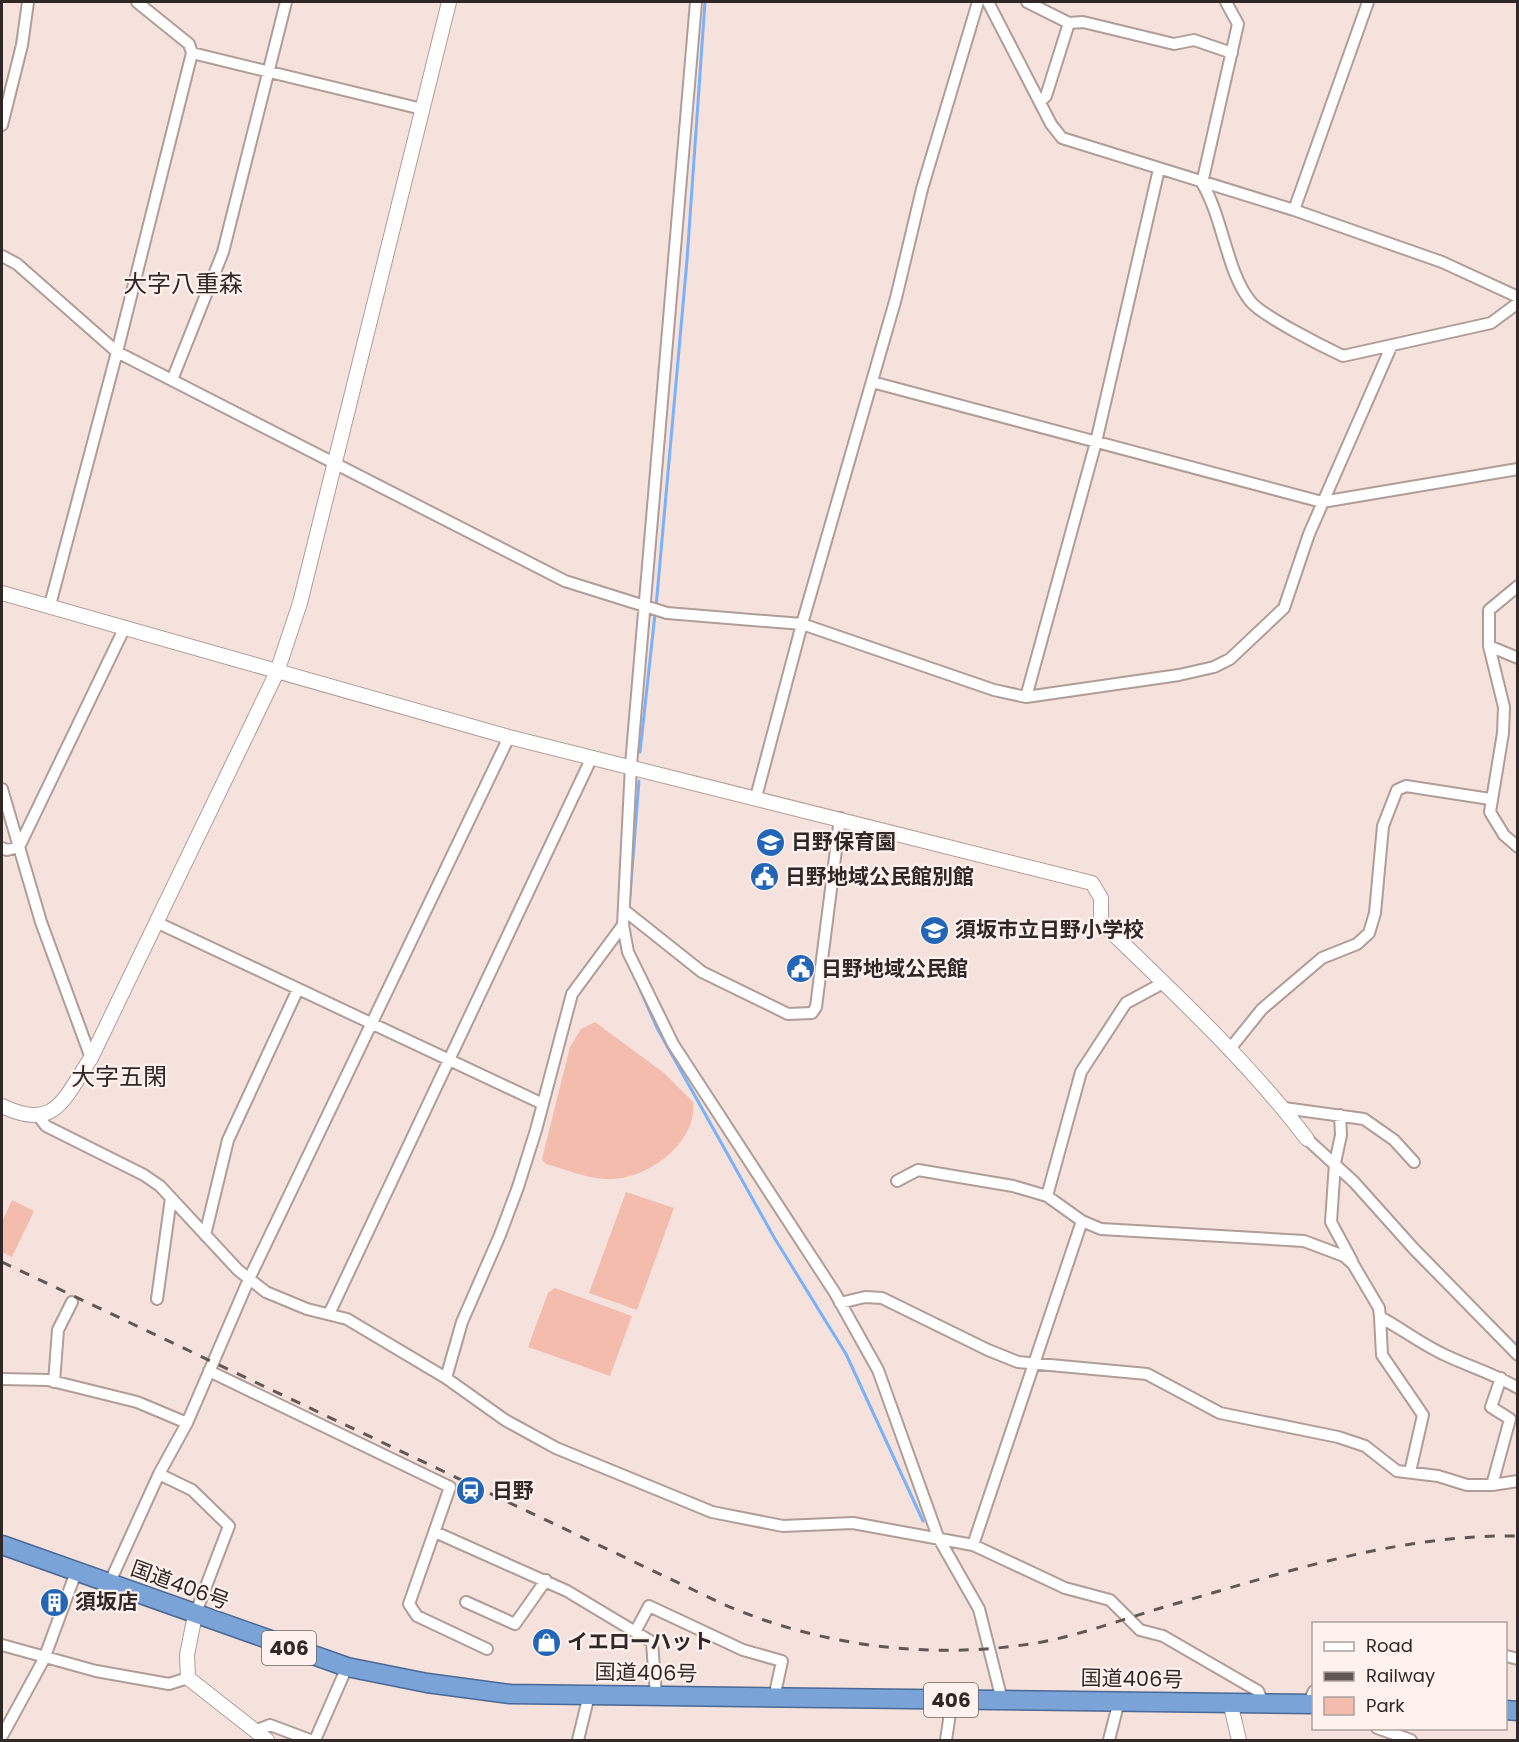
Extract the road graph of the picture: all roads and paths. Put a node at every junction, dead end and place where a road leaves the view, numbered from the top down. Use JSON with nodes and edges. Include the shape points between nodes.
{"nodes":[{"id":1,"x":28,"y":2,"type":"edge"},
{"id":2,"x":137,"y":2,"type":"edge"},
{"id":3,"x":286,"y":2,"type":"edge"},
{"id":4,"x":449,"y":2,"type":"edge"},
{"id":5,"x":696,"y":2,"type":"edge"},
{"id":6,"x":978,"y":2,"type":"edge"},
{"id":7,"x":988,"y":2,"type":"edge"},
{"id":8,"x":1027,"y":2,"type":"edge"},
{"id":9,"x":1226,"y":2,"type":"edge"},
{"id":10,"x":1368,"y":2,"type":"edge"},
{"id":11,"x":1069,"y":23,"type":"junction"},
{"id":12,"x":192,"y":53,"type":"junction"},
{"id":13,"x":1232,"y":53,"type":"junction"},
{"id":14,"x":269,"y":70,"type":"junction"},
{"id":15,"x":1040,"y":102,"type":"junction"},
{"id":16,"x":422,"y":109,"type":"junction"},
{"id":17,"x":2,"y":125,"type":"edge"},
{"id":18,"x":1160,"y":169,"type":"junction"},
{"id":19,"x":1202,"y":183,"type":"junction"},
{"id":20,"x":1294,"y":210,"type":"junction"},
{"id":21,"x":2,"y":256,"type":"edge"},
{"id":22,"x":1518,"y":297,"type":"edge"},
{"id":23,"x":1518,"y":303,"type":"edge"},
{"id":24,"x":1390,"y":347,"type":"junction"},
{"id":25,"x":117,"y":352,"type":"junction"},
{"id":26,"x":172,"y":380,"type":"junction"},
{"id":27,"x":872,"y":382,"type":"junction"},
{"id":28,"x":1096,"y":442,"type":"junction"},
{"id":29,"x":336,"y":463,"type":"junction"},
{"id":30,"x":1518,"y":469,"type":"edge"},
{"id":31,"x":1322,"y":502,"type":"junction"},
{"id":32,"x":1518,"y":586,"type":"edge"},
{"id":33,"x":2,"y":593,"type":"edge"},
{"id":34,"x":50,"y":605,"type":"junction"},
{"id":35,"x":651,"y":608,"type":"junction"},
{"id":36,"x":802,"y":624,"type":"junction"},
{"id":37,"x":125,"y":627,"type":"junction"},
{"id":38,"x":1489,"y":646,"type":"junction"},
{"id":39,"x":1518,"y":658,"type":"edge"},
{"id":40,"x":277,"y":672,"type":"junction"},
{"id":41,"x":1026,"y":697,"type":"junction"},
{"id":42,"x":508,"y":737,"type":"junction"},
{"id":43,"x":592,"y":757,"type":"junction"},
{"id":44,"x":631,"y":765,"type":"junction"},
{"id":45,"x":2,"y":789,"type":"edge"},
{"id":46,"x":756,"y":797,"type":"junction"},
{"id":47,"x":1490,"y":799,"type":"junction"},
{"id":48,"x":840,"y":818,"type":"junction"},
{"id":49,"x":20,"y":847,"type":"junction"},
{"id":50,"x":1518,"y":847,"type":"edge"},
{"id":51,"x":2,"y":849,"type":"edge"},
{"id":52,"x":624,"y":910,"type":"junction"},
{"id":53,"x":156,"y":922,"type":"junction"},
{"id":54,"x":623,"y":925,"type":"junction"},
{"id":55,"x":1163,"y":983,"type":"junction"},
{"id":56,"x":298,"y":989,"type":"junction"},
{"id":57,"x":372,"y":1025,"type":"junction"},
{"id":58,"x":1229,"y":1050,"type":"junction"},
{"id":59,"x":91,"y":1058,"type":"junction"},
{"id":60,"x":449,"y":1060,"type":"junction"},
{"id":61,"x":543,"y":1104,"type":"junction"},
{"id":62,"x":2,"y":1106,"type":"edge"},
{"id":63,"x":1284,"y":1108,"type":"junction"},
{"id":64,"x":1340,"y":1115,"type":"junction"},
{"id":65,"x":39,"y":1117,"type":"junction"},
{"id":66,"x":1307,"y":1139,"type":"joint"},
{"id":67,"x":1414,"y":1162,"type":"dead end"},
{"id":68,"x":1335,"y":1163,"type":"junction"},
{"id":69,"x":897,"y":1180,"type":"dead end"},
{"id":70,"x":1047,"y":1196,"type":"junction"},
{"id":71,"x":171,"y":1198,"type":"junction"},
{"id":72,"x":1082,"y":1221,"type":"junction"},
{"id":73,"x":205,"y":1234,"type":"junction"},
{"id":74,"x":1353,"y":1264,"type":"junction"},
{"id":75,"x":249,"y":1279,"type":"junction"},
{"id":76,"x":157,"y":1299,"type":"dead end"},
{"id":77,"x":72,"y":1302,"type":"dead end"},
{"id":78,"x":840,"y":1303,"type":"junction"},
{"id":79,"x":329,"y":1314,"type":"junction"},
{"id":80,"x":1380,"y":1317,"type":"junction"},
{"id":81,"x":1518,"y":1355,"type":"edge"},
{"id":82,"x":1033,"y":1365,"type":"junction"},
{"id":83,"x":208,"y":1371,"type":"junction"},
{"id":84,"x":447,"y":1378,"type":"junction"},
{"id":85,"x":1501,"y":1378,"type":"junction"},
{"id":86,"x":2,"y":1379,"type":"edge"},
{"id":87,"x":54,"y":1382,"type":"junction"},
{"id":88,"x":1518,"y":1388,"type":"edge"},
{"id":89,"x":187,"y":1423,"type":"junction"},
{"id":90,"x":1410,"y":1472,"type":"junction"},
{"id":91,"x":159,"y":1473,"type":"junction"},
{"id":92,"x":1518,"y":1481,"type":"edge"},
{"id":93,"x":1492,"y":1485,"type":"junction"},
{"id":94,"x":435,"y":1532,"type":"junction"},
{"id":95,"x":938,"y":1537,"type":"junction"},
{"id":96,"x":2,"y":1545,"type":"edge"},
{"id":97,"x":973,"y":1545,"type":"junction"},
{"id":98,"x":76,"y":1572,"type":"junction"},
{"id":99,"x":546,"y":1580,"type":"junction"},
{"id":100,"x":109,"y":1584,"type":"junction"},
{"id":101,"x":466,"y":1602,"type":"dead end"},
{"id":102,"x":195,"y":1615,"type":"junction"},
{"id":103,"x":635,"y":1632,"type":"junction"},
{"id":104,"x":2,"y":1645,"type":"edge"},
{"id":105,"x":487,"y":1649,"type":"dead end"},
{"id":106,"x":44,"y":1659,"type":"junction"},
{"id":107,"x":347,"y":1667,"type":"junction"},
{"id":108,"x":188,"y":1678,"type":"junction"},
{"id":109,"x":589,"y":1695,"type":"junction"},
{"id":110,"x":656,"y":1695,"type":"junction"},
{"id":111,"x":774,"y":1698,"type":"junction"},
{"id":112,"x":952,"y":1700,"type":"junction"},
{"id":113,"x":1002,"y":1700,"type":"junction"},
{"id":114,"x":1312,"y":1700,"type":"edge"},
{"id":115,"x":1119,"y":1701,"type":"junction"},
{"id":116,"x":1230,"y":1702,"type":"junction"},
{"id":117,"x":1263,"y":1703,"type":"junction"},
{"id":118,"x":1383,"y":1730,"type":"edge"},
{"id":119,"x":255,"y":1731,"type":"junction"},
{"id":120,"x":2,"y":1736,"type":"edge"},
{"id":121,"x":267,"y":1740,"type":"edge"},
{"id":122,"x":310,"y":1740,"type":"edge"},
{"id":123,"x":315,"y":1740,"type":"edge"},
{"id":124,"x":578,"y":1740,"type":"edge"},
{"id":125,"x":946,"y":1740,"type":"edge"},
{"id":126,"x":1110,"y":1740,"type":"edge"},
{"id":127,"x":1239,"y":1740,"type":"edge"},
{"id":128,"x":1411,"y":1740,"type":"edge"}],
"edges":[{"from":1,"to":17,"type":"street","via":[[22,45]]},
{"from":2,"to":12,"type":"street","via":[[189,44]]},
{"from":3,"to":14,"type":"street"},
{"from":4,"to":16,"type":"street"},
{"from":5,"to":35,"type":"street"},
{"from":6,"to":27,"type":"street","via":[[922,189]]},
{"from":7,"to":15,"type":"street"},
{"from":8,"to":11,"type":"street"},
{"from":9,"to":13,"type":"street","via":[[1238,24]]},
{"from":10,"to":20,"type":"street"},
{"from":11,"to":13,"type":"street","via":[[1083,22],[1174,44],[1194,40]]},
{"from":11,"to":15,"type":"street","via":[[1046,96]]},
{"from":12,"to":14,"type":"street"},
{"from":12,"to":25,"type":"street"},
{"from":13,"to":19,"type":"street"},
{"from":14,"to":16,"type":"street"},
{"from":14,"to":26,"type":"street","via":[[223,252]]},
{"from":15,"to":18,"type":"street","via":[[1062,138]]},
{"from":16,"to":29,"type":"street"},
{"from":18,"to":19,"type":"street"},
{"from":18,"to":28,"type":"street"},
{"from":19,"to":20,"type":"street"},
{"from":19,"to":24,"type":"street","via":[[1212,199],[1238,279],[1252,303],[1344,356]]},
{"from":20,"to":22,"type":"street","via":[[1442,262]]},
{"from":21,"to":25,"type":"street","via":[[17,264]]},
{"from":23,"to":24,"type":"street","via":[[1491,323]]},
{"from":24,"to":31,"type":"street"},
{"from":25,"to":26,"type":"street"},
{"from":25,"to":34,"type":"street"},
{"from":26,"to":29,"type":"street"},
{"from":27,"to":28,"type":"street"},
{"from":27,"to":36,"type":"street"},
{"from":28,"to":31,"type":"street"},
{"from":28,"to":41,"type":"street"},
{"from":29,"to":35,"type":"street","via":[[565,581]]},
{"from":29,"to":40,"type":"street","via":[[300,603]]},
{"from":30,"to":31,"type":"street"},
{"from":31,"to":41,"type":"street","via":[[1284,608],[1230,659],[1179,675]]},
{"from":32,"to":38,"type":"street","via":[[1489,610]]},
{"from":33,"to":34,"type":"street"},
{"from":34,"to":37,"type":"street"},
{"from":35,"to":36,"type":"street","via":[[700,617]]},
{"from":35,"to":44,"type":"street"},
{"from":36,"to":41,"type":"street","via":[[994,690]]},
{"from":36,"to":46,"type":"street"},
{"from":37,"to":40,"type":"street"},
{"from":37,"to":49,"type":"street"},
{"from":38,"to":39,"type":"street"},
{"from":38,"to":47,"type":"street","via":[[1504,707]]},
{"from":40,"to":42,"type":"street"},
{"from":40,"to":53,"type":"street"},
{"from":42,"to":43,"type":"street"},
{"from":42,"to":57,"type":"street"},
{"from":43,"to":44,"type":"street"},
{"from":43,"to":60,"type":"street"},
{"from":44,"to":46,"type":"street"},
{"from":44,"to":52,"type":"street"},
{"from":45,"to":49,"type":"street"},
{"from":46,"to":48,"type":"street"},
{"from":47,"to":50,"type":"street","via":[[1490,812],[1498,827]]},
{"from":47,"to":58,"type":"street","via":[[1406,786],[1397,790],[1383,826],[1375,913],[1369,933],[1357,944],[1322,958],[1262,1009]]},
{"from":48,"to":52,"type":"street","via":[[816,1007],[812,1013],[788,1014],[702,972]]},
{"from":48,"to":55,"type":"street","via":[[1092,883],[1101,898],[1101,922]]},
{"from":49,"to":51,"type":"street"},
{"from":49,"to":59,"type":"street","via":[[41,922]]},
{"from":52,"to":54,"type":"street"},
{"from":53,"to":56,"type":"street"},
{"from":53,"to":59,"type":"street"},
{"from":54,"to":61,"type":"street","via":[[572,993]]},
{"from":54,"to":78,"type":"street","via":[[628,952],[672,1044]]},
{"from":55,"to":58,"type":"street"},
{"from":55,"to":70,"type":"street","via":[[1126,1003],[1081,1072]]},
{"from":56,"to":57,"type":"street"},
{"from":56,"to":73,"type":"street","via":[[228,1140]]},
{"from":57,"to":60,"type":"street"},
{"from":57,"to":75,"type":"street"},
{"from":58,"to":63,"type":"street"},
{"from":59,"to":65,"type":"street","via":[[58,1106]]},
{"from":60,"to":61,"type":"street"},
{"from":60,"to":79,"type":"street"},
{"from":61,"to":84,"type":"street","via":[[500,1235],[462,1322]]},
{"from":62,"to":65,"type":"street"},
{"from":63,"to":64,"type":"street"},
{"from":63,"to":66,"type":"street"},
{"from":64,"to":67,"type":"street","via":[[1364,1119],[1394,1140]]},
{"from":64,"to":68,"type":"street","via":[[1341,1135]]},
{"from":65,"to":71,"type":"street","via":[[46,1126],[144,1175]]},
{"from":66,"to":68,"type":"street"},
{"from":68,"to":74,"type":"street","via":[[1331,1222]]},
{"from":68,"to":81,"type":"street"},
{"from":69,"to":70,"type":"street","via":[[918,1170],[974,1177]]},
{"from":70,"to":72,"type":"street"},
{"from":71,"to":73,"type":"street"},
{"from":71,"to":76,"type":"street"},
{"from":72,"to":74,"type":"street","via":[[1101,1229],[1304,1241],[1344,1256]]},
{"from":72,"to":82,"type":"street"},
{"from":73,"to":75,"type":"street"},
{"from":74,"to":80,"type":"street"},
{"from":75,"to":79,"type":"street","via":[[266,1292]]},
{"from":75,"to":83,"type":"street"},
{"from":77,"to":87,"type":"street","via":[[58,1330]]},
{"from":78,"to":82,"type":"street","via":[[865,1297],[882,1298],[988,1350]]},
{"from":78,"to":95,"type":"street","via":[[878,1370]]},
{"from":79,"to":84,"type":"street","via":[[347,1319]]},
{"from":80,"to":85,"type":"street","via":[[1442,1354]]},
{"from":80,"to":90,"type":"street","via":[[1382,1355],[1423,1414]]},
{"from":82,"to":90,"type":"street","via":[[1147,1374],[1220,1413],[1353,1441],[1382,1457],[1397,1471]]},
{"from":82,"to":97,"type":"street"},
{"from":83,"to":89,"type":"street"},
{"from":83,"to":94,"type":"street","via":[[450,1487]]},
{"from":84,"to":95,"type":"street","via":[[505,1420],[556,1448],[712,1512],[783,1526],[853,1523]]},
{"from":85,"to":88,"type":"street"},
{"from":85,"to":93,"type":"street","via":[[1491,1407],[1510,1419]]},
{"from":86,"to":87,"type":"street"},
{"from":87,"to":89,"type":"street","via":[[137,1402]]},
{"from":89,"to":91,"type":"street"},
{"from":90,"to":93,"type":"street","via":[[1467,1485]]},
{"from":91,"to":100,"type":"street"},
{"from":91,"to":102,"type":"street","via":[[192,1490],[229,1526]]},
{"from":92,"to":93,"type":"street"},
{"from":94,"to":99,"type":"street"},
{"from":94,"to":105,"type":"street","via":[[409,1604],[417,1616]]},
{"from":95,"to":97,"type":"street"},
{"from":95,"to":113,"type":"street","via":[[979,1610]]},
{"from":96,"to":98,"type":"highway","name":"国道406号","number":"406"},
{"from":97,"to":117,"type":"street","via":[[1065,1588],[1110,1600],[1140,1630],[1163,1636],[1258,1691]]},
{"from":98,"to":100,"type":"highway","name":"国道406号","number":"406"},
{"from":98,"to":106,"type":"street"},
{"from":99,"to":101,"type":"street","via":[[515,1624]]},
{"from":99,"to":103,"type":"street"},
{"from":100,"to":102,"type":"highway","name":"国道406号","number":"406"},
{"from":102,"to":107,"type":"highway","name":"国道406号","number":"406"},
{"from":102,"to":108,"type":"street","via":[[187,1655]]},
{"from":103,"to":110,"type":"street","via":[[652,1642]]},
{"from":103,"to":111,"type":"street","via":[[649,1606],[743,1650],[782,1661]]},
{"from":104,"to":106,"type":"street"},
{"from":106,"to":108,"type":"street","via":[[169,1684]]},
{"from":106,"to":120,"type":"street"},
{"from":107,"to":109,"type":"highway","name":"国道406号","number":"406","via":[[510,1694]]},
{"from":107,"to":123,"type":"street"},
{"from":108,"to":119,"type":"street"},
{"from":109,"to":110,"type":"highway","name":"国道406号","number":"406"},
{"from":109,"to":124,"type":"street"},
{"from":110,"to":111,"type":"highway","name":"国道406号","number":"406"},
{"from":111,"to":112,"type":"highway","name":"国道406号","number":"406"},
{"from":112,"to":113,"type":"highway","name":"国道406号","number":"406"},
{"from":112,"to":125,"type":"street"},
{"from":113,"to":115,"type":"highway","name":"国道406号","number":"406"},
{"from":114,"to":117,"type":"highway","name":"国道406号","number":"406"},
{"from":115,"to":116,"type":"highway","name":"国道406号","number":"406"},
{"from":115,"to":126,"type":"street"},
{"from":116,"to":117,"type":"highway","name":"国道406号","number":"406"},
{"from":116,"to":127,"type":"street"},
{"from":118,"to":128,"type":"street"},
{"from":119,"to":121,"type":"street"},
{"from":119,"to":122,"type":"street","via":[[270,1725]]}]}
